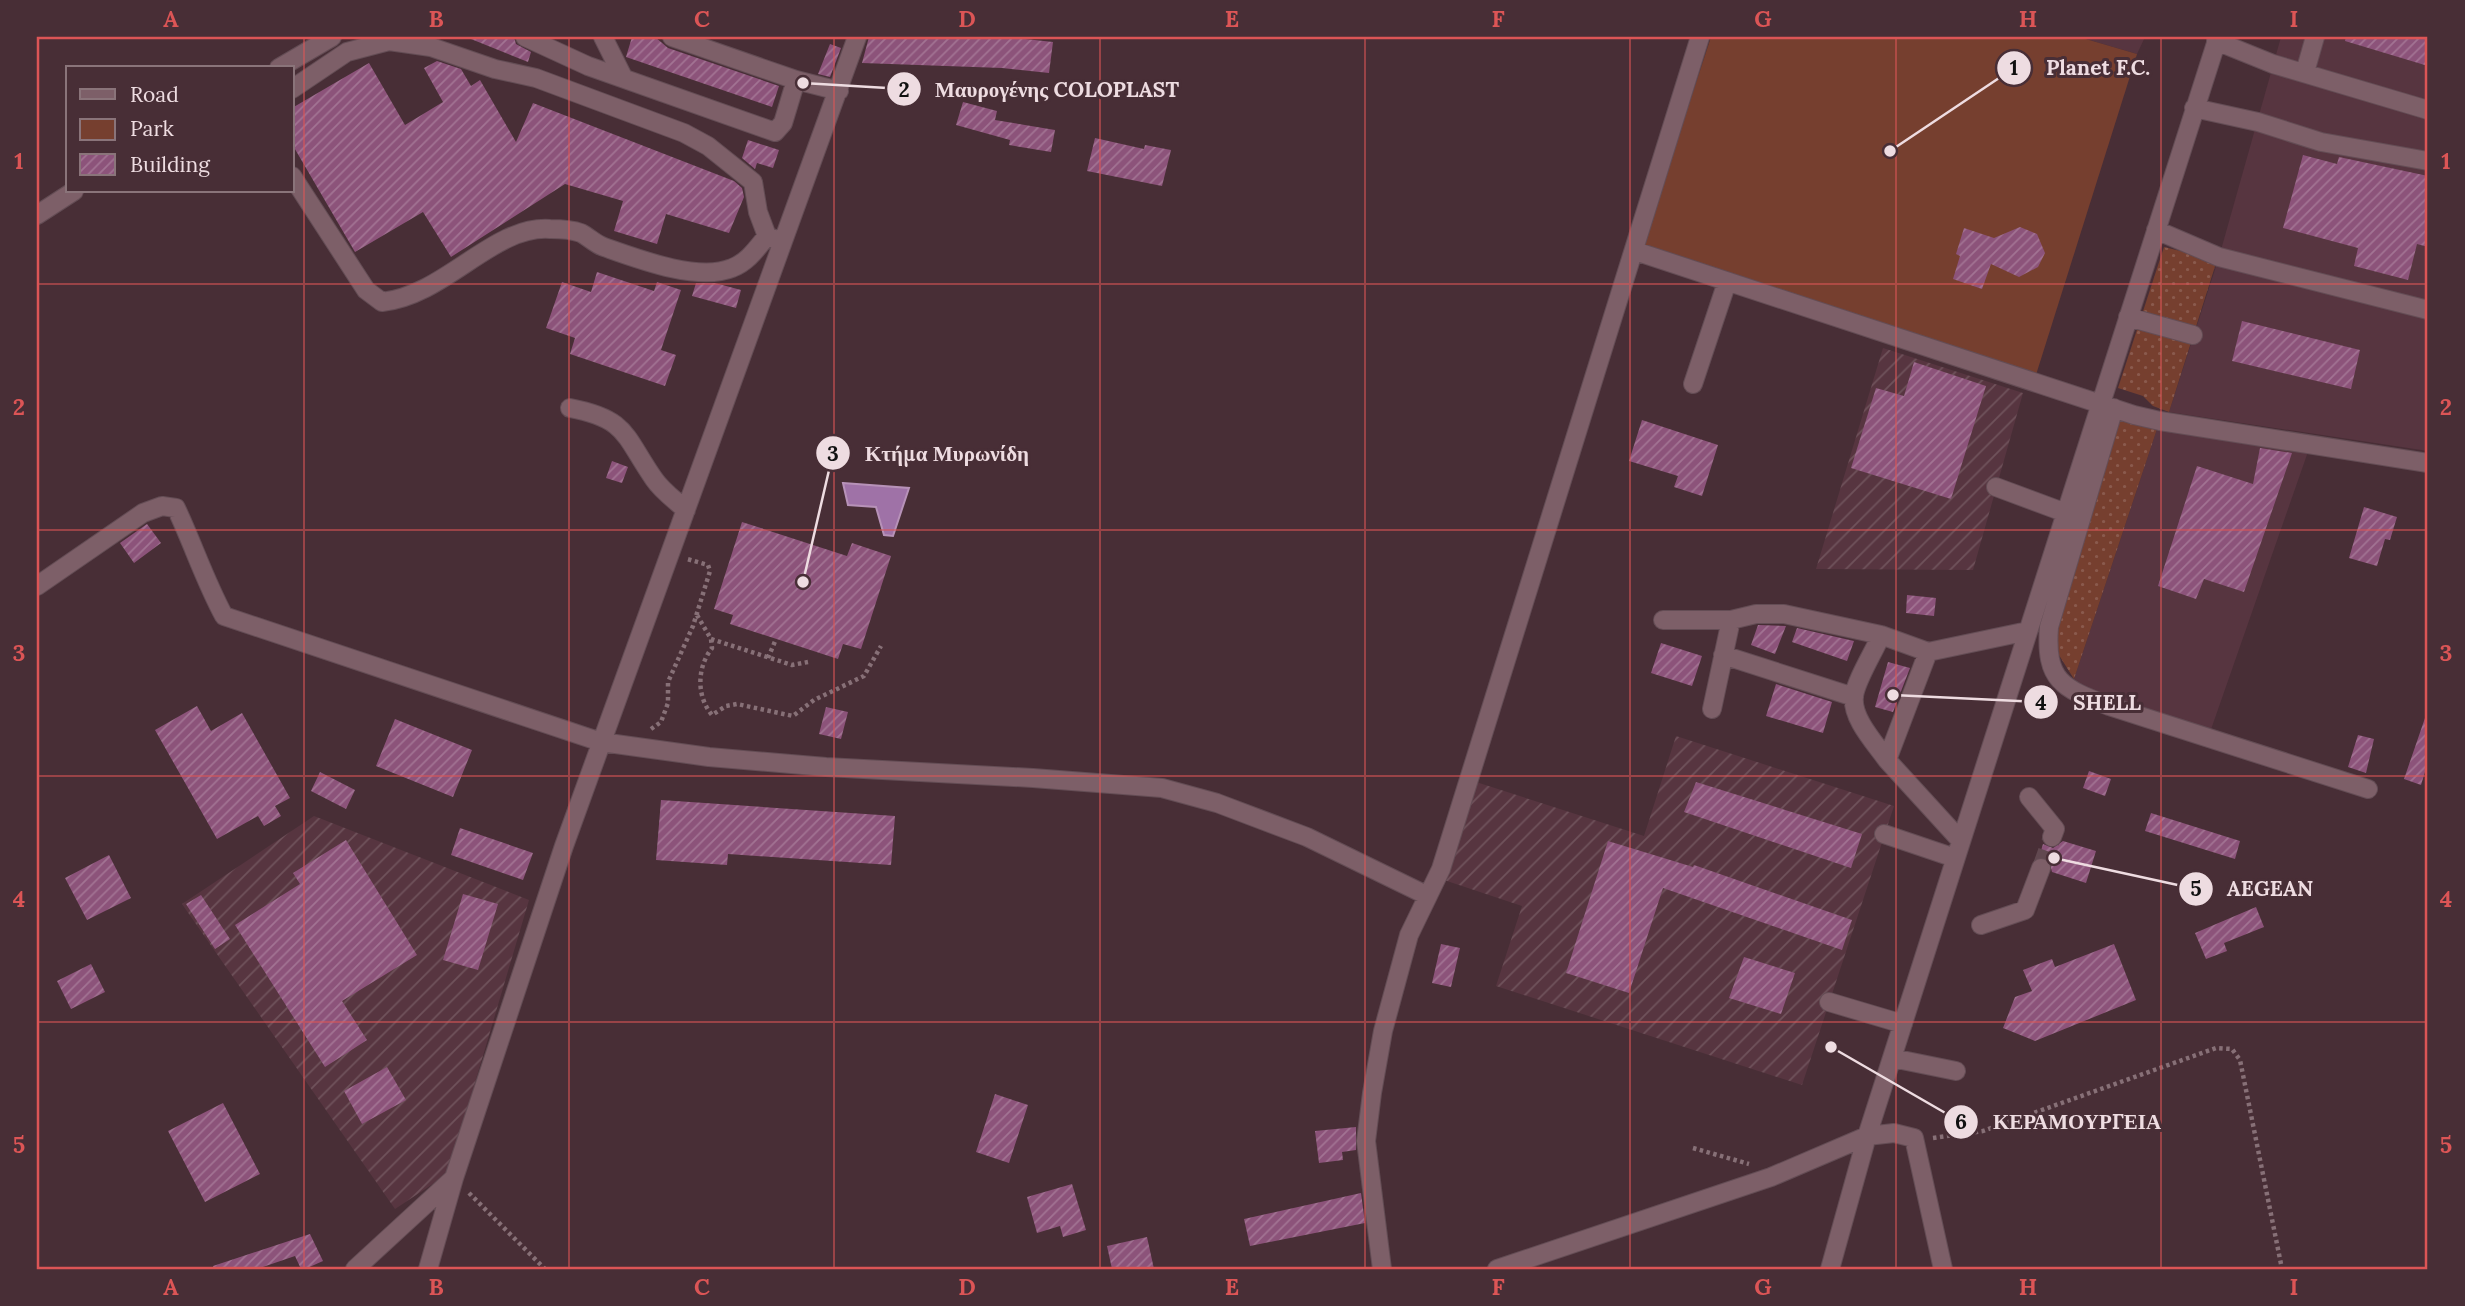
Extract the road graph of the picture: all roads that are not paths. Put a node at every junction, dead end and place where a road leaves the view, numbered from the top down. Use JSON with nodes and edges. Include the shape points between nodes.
{"nodes":[{"id":1,"x":332,"y":37,"type":"edge"},
{"id":2,"x":525,"y":37,"type":"edge"},
{"id":3,"x":603,"y":37,"type":"edge"},
{"id":4,"x":672,"y":37,"type":"edge"},
{"id":5,"x":856,"y":37,"type":"edge"},
{"id":6,"x":1700,"y":37,"type":"edge"},
{"id":7,"x":2315,"y":37,"type":"edge"},
{"id":8,"x":2217,"y":39,"type":"edge"},
{"id":9,"x":282,"y":66,"type":"edge"},
{"id":10,"x":2305,"y":72,"type":"junction"},
{"id":11,"x":623,"y":77,"type":"junction"},
{"id":12,"x":796,"y":80,"type":"junction"},
{"id":13,"x":294,"y":88,"type":"edge"},
{"id":14,"x":839,"y":91,"type":"junction"},
{"id":15,"x":2194,"y":108,"type":"junction"},
{"id":16,"x":2428,"y":110,"type":"edge"},
{"id":17,"x":2428,"y":161,"type":"edge"},
{"id":18,"x":294,"y":179,"type":"edge"},
{"id":19,"x":72,"y":192,"type":"edge"},
{"id":20,"x":37,"y":215,"type":"edge"},
{"id":21,"x":2156,"y":230,"type":"junction"},
{"id":22,"x":775,"y":240,"type":"junction"},
{"id":23,"x":1635,"y":251,"type":"junction"},
{"id":24,"x":1727,"y":282,"type":"junction"},
{"id":25,"x":2428,"y":310,"type":"edge"},
{"id":26,"x":2128,"y":317,"type":"junction"},
{"id":27,"x":2193,"y":335,"type":"dead end"},
{"id":28,"x":1693,"y":384,"type":"dead end"},
{"id":29,"x":2107,"y":406,"type":"junction"},
{"id":30,"x":570,"y":408,"type":"dead end"},
{"id":31,"x":2428,"y":463,"type":"edge"},
{"id":32,"x":1996,"y":487,"type":"dead end"},
{"id":33,"x":685,"y":510,"type":"junction"},
{"id":34,"x":2066,"y":513,"type":"junction"},
{"id":35,"x":37,"y":586,"type":"edge"},
{"id":36,"x":1663,"y":620,"type":"dead end"},
{"id":37,"x":1731,"y":620,"type":"junction"},
{"id":38,"x":2028,"y":631,"type":"junction"},
{"id":39,"x":1881,"y":635,"type":"junction"},
{"id":40,"x":1928,"y":652,"type":"junction"},
{"id":41,"x":1723,"y":655,"type":"junction"},
{"id":42,"x":1854,"y":697,"type":"junction"},
{"id":43,"x":1712,"y":709,"type":"dead end"},
{"id":44,"x":601,"y":742,"type":"junction"},
{"id":45,"x":1887,"y":760,"type":"junction"},
{"id":46,"x":2368,"y":789,"type":"dead end"},
{"id":47,"x":2029,"y":797,"type":"dead end"},
{"id":48,"x":1884,"y":834,"type":"dead end"},
{"id":49,"x":2052,"y":837,"type":"dead end"},
{"id":50,"x":1961,"y":841,"type":"junction"},
{"id":51,"x":1955,"y":858,"type":"junction"},
{"id":52,"x":2041,"y":868,"type":"tunnel mouth"},
{"id":53,"x":1426,"y":895,"type":"junction"},
{"id":54,"x":1981,"y":925,"type":"dead end"},
{"id":55,"x":1829,"y":1002,"type":"dead end"},
{"id":56,"x":1903,"y":1024,"type":"junction"},
{"id":57,"x":1892,"y":1058,"type":"junction"},
{"id":58,"x":1956,"y":1071,"type":"dead end"},
{"id":59,"x":1867,"y":1136,"type":"junction"},
{"id":60,"x":454,"y":1178,"type":"junction"},
{"id":61,"x":355,"y":1269,"type":"edge"},
{"id":62,"x":428,"y":1269,"type":"edge"},
{"id":63,"x":1382,"y":1269,"type":"edge"},
{"id":64,"x":1497,"y":1269,"type":"edge"},
{"id":65,"x":1830,"y":1269,"type":"edge"},
{"id":66,"x":1943,"y":1269,"type":"edge"}],
"edges":[{"from":1,"to":9,"type":"street"},
{"from":2,"to":11,"type":"street"},
{"from":3,"to":11,"type":"street"},
{"from":4,"to":12,"type":"street"},
{"from":5,"to":14,"type":"street"},
{"from":6,"to":23,"type":"street"},
{"from":7,"to":10,"type":"street"},
{"from":8,"to":10,"type":"street","via":[[2273,64]]},
{"from":8,"to":15,"type":"street"},
{"from":10,"to":16,"type":"street"},
{"from":11,"to":12,"type":"street","via":[[775,132],[783,123]]},
{"from":12,"to":14,"type":"street"},
{"from":13,"to":22,"type":"street","via":[[348,52],[389,41],[431,47],[536,78],[708,146],[753,182],[758,212]]},
{"from":14,"to":22,"type":"street"},
{"from":15,"to":17,"type":"street","via":[[2321,142]]},
{"from":15,"to":21,"type":"street"},
{"from":18,"to":22,"type":"street","via":[[366,290],[382,302],[404,300],[447,278],[495,244],[547,228],[581,233],[601,246],[687,273],[734,268]]},
{"from":19,"to":20,"type":"street"},
{"from":21,"to":25,"type":"street","via":[[2219,257]]},
{"from":21,"to":26,"type":"street"},
{"from":22,"to":33,"type":"street"},
{"from":23,"to":24,"type":"street"},
{"from":23,"to":53,"type":"street","via":[[1441,869]]},
{"from":24,"to":28,"type":"street"},
{"from":24,"to":29,"type":"street"},
{"from":26,"to":27,"type":"street"},
{"from":26,"to":29,"type":"street"},
{"from":29,"to":31,"type":"street","via":[[2162,423]]},
{"from":29,"to":34,"type":"street"},
{"from":29,"to":46,"type":"street","via":[[2049,626],[2047,657],[2060,681]]},
{"from":30,"to":33,"type":"street","via":[[614,421],[653,478]]},
{"from":32,"to":34,"type":"street"},
{"from":33,"to":44,"type":"street"},
{"from":34,"to":38,"type":"street"},
{"from":35,"to":44,"type":"street","via":[[143,513],[162,506],[176,508],[206,583],[225,615]]},
{"from":36,"to":37,"type":"street"},
{"from":37,"to":39,"type":"street","via":[[1784,614]]},
{"from":37,"to":41,"type":"street"},
{"from":38,"to":40,"type":"street"},
{"from":38,"to":50,"type":"street"},
{"from":39,"to":40,"type":"street"},
{"from":39,"to":42,"type":"street"},
{"from":40,"to":45,"type":"street"},
{"from":41,"to":42,"type":"street"},
{"from":41,"to":43,"type":"street"},
{"from":42,"to":45,"type":"street","via":[[1856,712]]},
{"from":44,"to":53,"type":"street","via":[[826,767],[1162,788],[1307,837]]},
{"from":44,"to":60,"type":"street"},
{"from":45,"to":50,"type":"street"},
{"from":47,"to":49,"type":"street","via":[[2054,829]]},
{"from":48,"to":51,"type":"street"},
{"from":50,"to":51,"type":"street"},
{"from":51,"to":56,"type":"street"},
{"from":52,"to":54,"type":"street","via":[[2025,910]]},
{"from":53,"to":63,"type":"street","via":[[1409,935],[1383,1031],[1367,1129]]},
{"from":55,"to":56,"type":"street"},
{"from":56,"to":57,"type":"street"},
{"from":57,"to":58,"type":"street"},
{"from":57,"to":59,"type":"street"},
{"from":59,"to":64,"type":"street","via":[[1771,1177]]},
{"from":59,"to":65,"type":"street"},
{"from":59,"to":66,"type":"street","via":[[1894,1133],[1914,1138]]},
{"from":60,"to":61,"type":"street"},
{"from":60,"to":62,"type":"street"}]}
